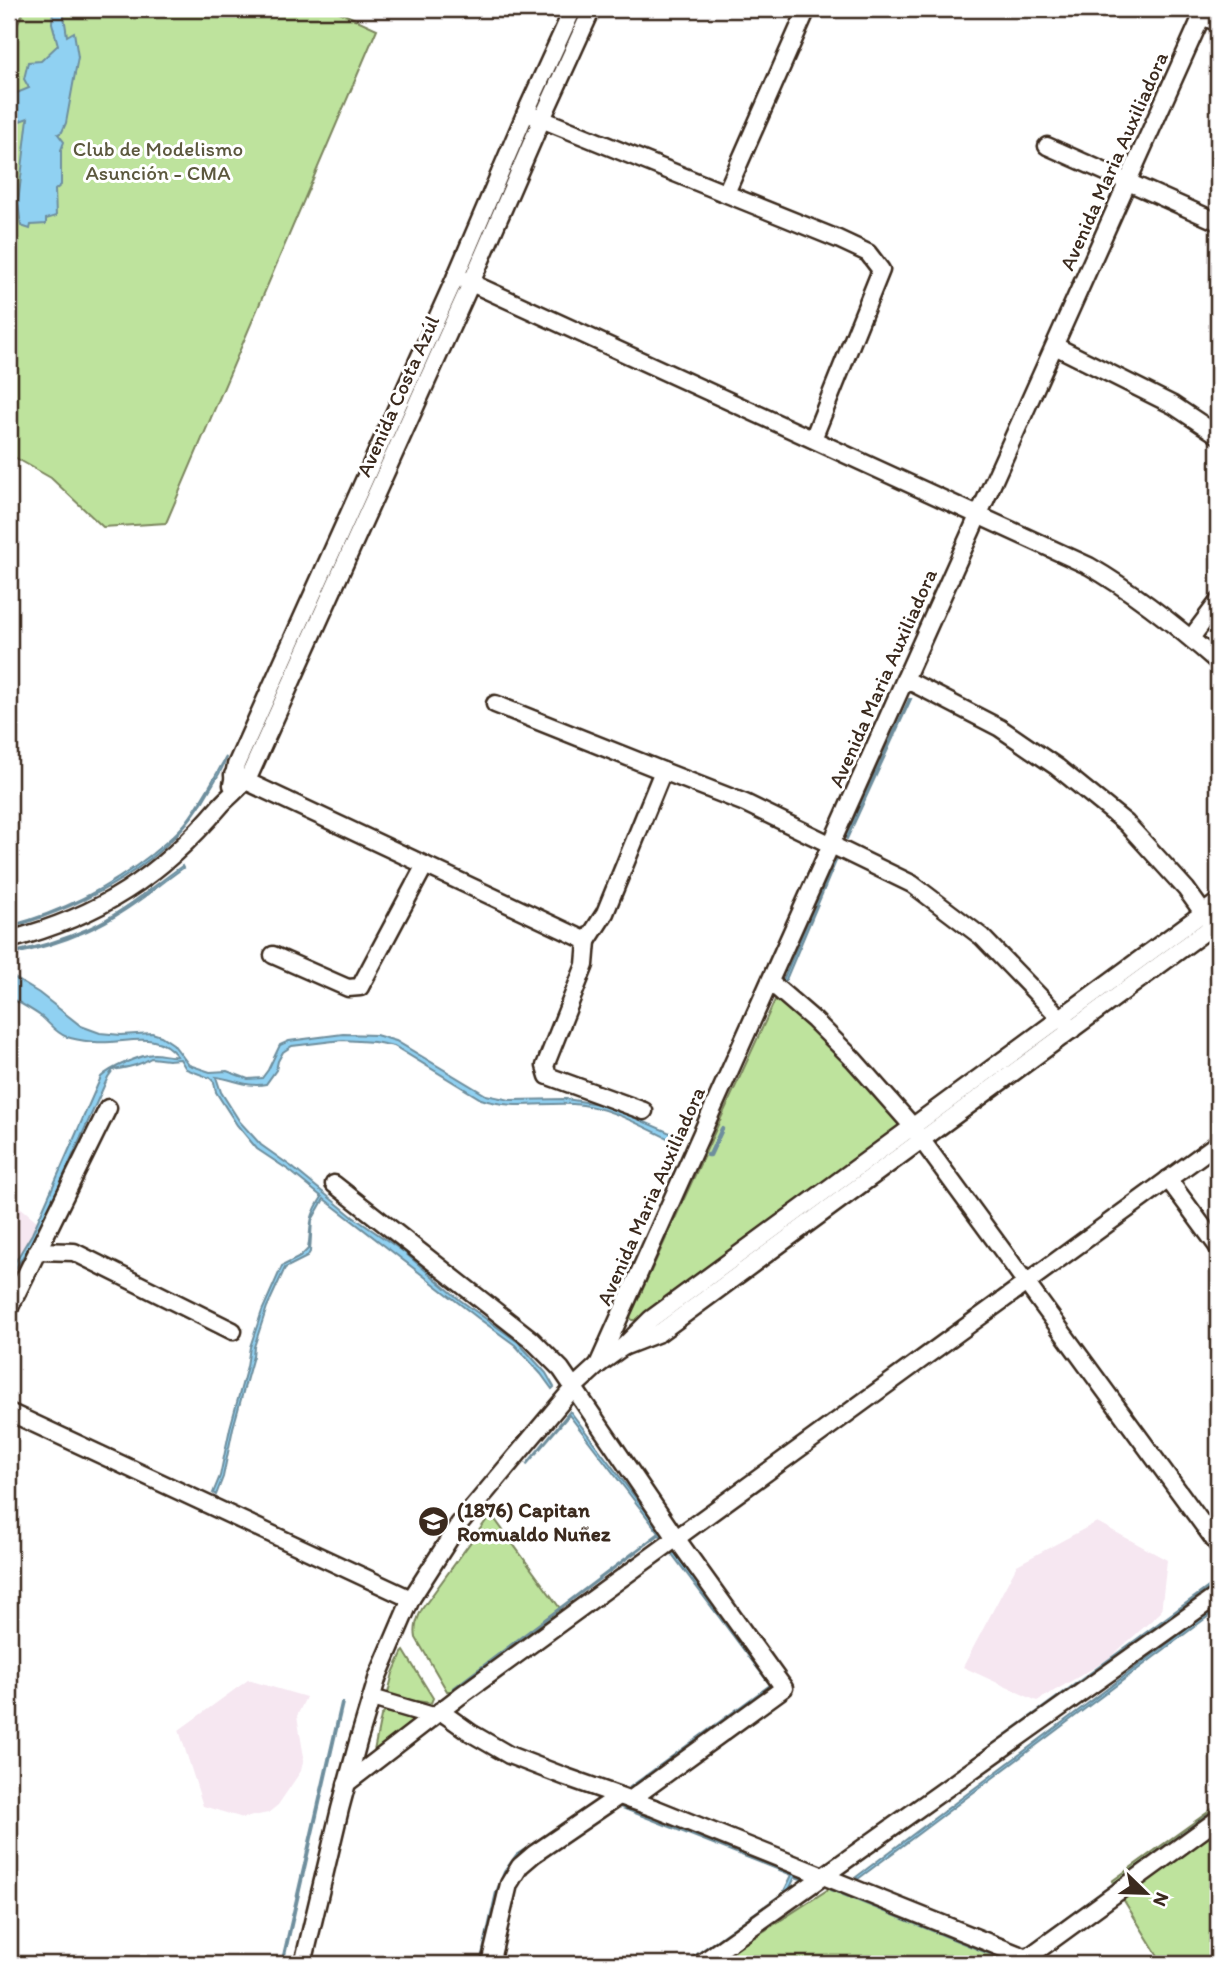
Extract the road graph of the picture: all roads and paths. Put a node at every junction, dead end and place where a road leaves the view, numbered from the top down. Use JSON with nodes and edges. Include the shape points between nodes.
{"nodes":[{"id":1,"x":573,"y":9,"type":"edge"},
{"id":2,"x":592,"y":9,"type":"edge"},
{"id":3,"x":807,"y":9,"type":"edge"},
{"id":4,"x":1204,"y":12,"type":"edge"},
{"id":5,"x":1218,"y":23,"type":"edge"},
{"id":6,"x":526,"y":112,"type":"junction"},
{"id":7,"x":542,"y":119,"type":"junction"},
{"id":8,"x":1047,"y":146,"type":"dead end"},
{"id":9,"x":1128,"y":182,"type":"junction"},
{"id":10,"x":726,"y":193,"type":"junction"},
{"id":11,"x":1218,"y":222,"type":"edge"},
{"id":12,"x":456,"y":276,"type":"junction"},
{"id":13,"x":471,"y":283,"type":"junction"},
{"id":14,"x":1055,"y":346,"type":"junction"},
{"id":15,"x":1218,"y":435,"type":"edge"},
{"id":16,"x":383,"y":439,"type":"junction"},
{"id":17,"x":813,"y":439,"type":"junction"},
{"id":18,"x":399,"y":446,"type":"junction"},
{"id":19,"x":979,"y":515,"type":"junction"},
{"id":20,"x":1218,"y":603,"type":"edge"},
{"id":21,"x":1191,"y":638,"type":"junction"},
{"id":22,"x":1218,"y":662,"type":"edge"},
{"id":23,"x":905,"y":679,"type":"junction"},
{"id":24,"x":495,"y":704,"type":"dead end"},
{"id":25,"x":663,"y":771,"type":"junction"},
{"id":26,"x":239,"y":778,"type":"junction"},
{"id":27,"x":832,"y":844,"type":"junction"},
{"id":28,"x":425,"y":865,"type":"junction"},
{"id":29,"x":1218,"y":902,"type":"edge"},
{"id":30,"x":1213,"y":924,"type":"edge"},
{"id":31,"x":9,"y":940,"type":"edge"},
{"id":32,"x":587,"y":941,"type":"junction"},
{"id":33,"x":273,"y":955,"type":"dead end"},
{"id":34,"x":769,"y":982,"type":"junction"},
{"id":35,"x":1066,"y":1024,"type":"junction"},
{"id":36,"x":108,"y":1108,"type":"dead end"},
{"id":37,"x":644,"y":1111,"type":"dead end"},
{"id":38,"x":917,"y":1134,"type":"junction"},
{"id":39,"x":1218,"y":1143,"type":"edge"},
{"id":40,"x":1168,"y":1180,"type":"junction"},
{"id":41,"x":334,"y":1184,"type":"dead end"},
{"id":42,"x":1218,"y":1247,"type":"edge"},
{"id":43,"x":37,"y":1251,"type":"junction"},
{"id":44,"x":1026,"y":1283,"type":"junction"},
{"id":45,"x":9,"y":1309,"type":"edge"},
{"id":46,"x":233,"y":1331,"type":"dead end"},
{"id":47,"x":598,"y":1365,"type":"junction"},
{"id":48,"x":574,"y":1387,"type":"junction"},
{"id":49,"x":9,"y":1412,"type":"edge"},
{"id":50,"x":676,"y":1538,"type":"junction"},
{"id":51,"x":1218,"y":1545,"type":"edge"},
{"id":52,"x":1218,"y":1595,"type":"edge"},
{"id":53,"x":411,"y":1599,"type":"junction"},
{"id":54,"x":372,"y":1698,"type":"junction"},
{"id":55,"x":437,"y":1713,"type":"junction"},
{"id":56,"x":346,"y":1784,"type":"junction"},
{"id":57,"x":624,"y":1798,"type":"junction"},
{"id":58,"x":1218,"y":1819,"type":"edge"},
{"id":59,"x":824,"y":1876,"type":"junction"},
{"id":60,"x":1025,"y":1962,"type":"edge"},
{"id":61,"x":303,"y":1964,"type":"edge"},
{"id":62,"x":490,"y":1964,"type":"edge"},
{"id":63,"x":701,"y":1964,"type":"edge"}],
"edges":[{"from":1,"to":6,"type":"street","name":"Avenida Costa Azúl"},
{"from":2,"to":7,"type":"street","name":"Avenida Costa Azúl"},
{"from":3,"to":10,"type":"street"},
{"from":4,"to":5,"type":"street"},
{"from":4,"to":9,"type":"street","name":"Avenida Maria Auxiliadora"},
{"from":6,"to":7,"type":"street"},
{"from":6,"to":12,"type":"street","name":"Avenida Costa Azúl"},
{"from":7,"to":10,"type":"street"},
{"from":7,"to":13,"type":"street","name":"Avenida Costa Azúl"},
{"from":8,"to":9,"type":"street"},
{"from":9,"to":11,"type":"street"},
{"from":9,"to":14,"type":"street","name":"Avenida Maria Auxiliadora"},
{"from":10,"to":17,"type":"street","via":[[868,253],[881,270]]},
{"from":12,"to":13,"type":"street"},
{"from":12,"to":16,"type":"street","name":"Avenida Costa Azúl"},
{"from":13,"to":17,"type":"street"},
{"from":13,"to":18,"type":"street","name":"Avenida Costa Azúl"},
{"from":14,"to":15,"type":"street","via":[[1173,405]]},
{"from":14,"to":19,"type":"street","name":"Avenida Maria Auxiliadora"},
{"from":16,"to":18,"type":"street"},
{"from":16,"to":26,"type":"street","name":"Avenida Costa Azúl","via":[[236,765]]},
{"from":17,"to":19,"type":"street"},
{"from":18,"to":26,"type":"street","name":"Avenida Costa Azúl","via":[[262,751]]},
{"from":19,"to":21,"type":"street","via":[[1114,580]]},
{"from":19,"to":23,"type":"street","name":"Avenida Maria Auxiliadora"},
{"from":20,"to":21,"type":"street"},
{"from":21,"to":22,"type":"street"},
{"from":23,"to":27,"type":"street","name":"Avenida Maria Auxiliadora"},
{"from":23,"to":30,"type":"street","via":[[1000,728],[1057,767],[1126,823]]},
{"from":24,"to":25,"type":"street"},
{"from":25,"to":27,"type":"street"},
{"from":25,"to":32,"type":"street","via":[[605,913]]},
{"from":26,"to":28,"type":"street"},
{"from":26,"to":31,"type":"street","name":"Avenida Costa Azúl","via":[[198,832],[153,873],[80,917]]},
{"from":27,"to":34,"type":"street","name":"Avenida Maria Auxiliadora"},
{"from":27,"to":35,"type":"street","via":[[912,884],[942,905],[982,937]]},
{"from":28,"to":32,"type":"street"},
{"from":28,"to":33,"type":"street","via":[[360,987],[348,988]]},
{"from":29,"to":30,"type":"street"},
{"from":30,"to":35,"type":"street"},
{"from":32,"to":37,"type":"street","via":[[585,965],[545,1066],[548,1076]]},
{"from":34,"to":38,"type":"street","via":[[854,1060]]},
{"from":34,"to":47,"type":"street","name":"Avenida Maria Auxiliadora"},
{"from":35,"to":38,"type":"street"},
{"from":36,"to":43,"type":"street"},
{"from":38,"to":44,"type":"street"},
{"from":38,"to":47,"type":"street","via":[[651,1319]]},
{"from":39,"to":40,"type":"street"},
{"from":40,"to":42,"type":"street"},
{"from":40,"to":44,"type":"street"},
{"from":41,"to":48,"type":"street","via":[[531,1339]]},
{"from":43,"to":45,"type":"street"},
{"from":43,"to":46,"type":"street","via":[[74,1252]]},
{"from":44,"to":50,"type":"street"},
{"from":44,"to":51,"type":"street"},
{"from":47,"to":48,"type":"street"},
{"from":48,"to":50,"type":"street"},
{"from":48,"to":53,"type":"street","via":[[458,1524]]},
{"from":49,"to":53,"type":"street"},
{"from":50,"to":55,"type":"street"},
{"from":50,"to":57,"type":"street","via":[[784,1688]]},
{"from":52,"to":59,"type":"street"},
{"from":53,"to":54,"type":"street"},
{"from":54,"to":55,"type":"street"},
{"from":54,"to":56,"type":"street"},
{"from":55,"to":56,"type":"street"},
{"from":55,"to":57,"type":"street","via":[[509,1755]]},
{"from":56,"to":61,"type":"street"},
{"from":57,"to":59,"type":"street"},
{"from":57,"to":62,"type":"street","via":[[520,1866],[509,1884]]},
{"from":58,"to":60,"type":"street"},
{"from":59,"to":60,"type":"street"},
{"from":59,"to":63,"type":"street"}]}
